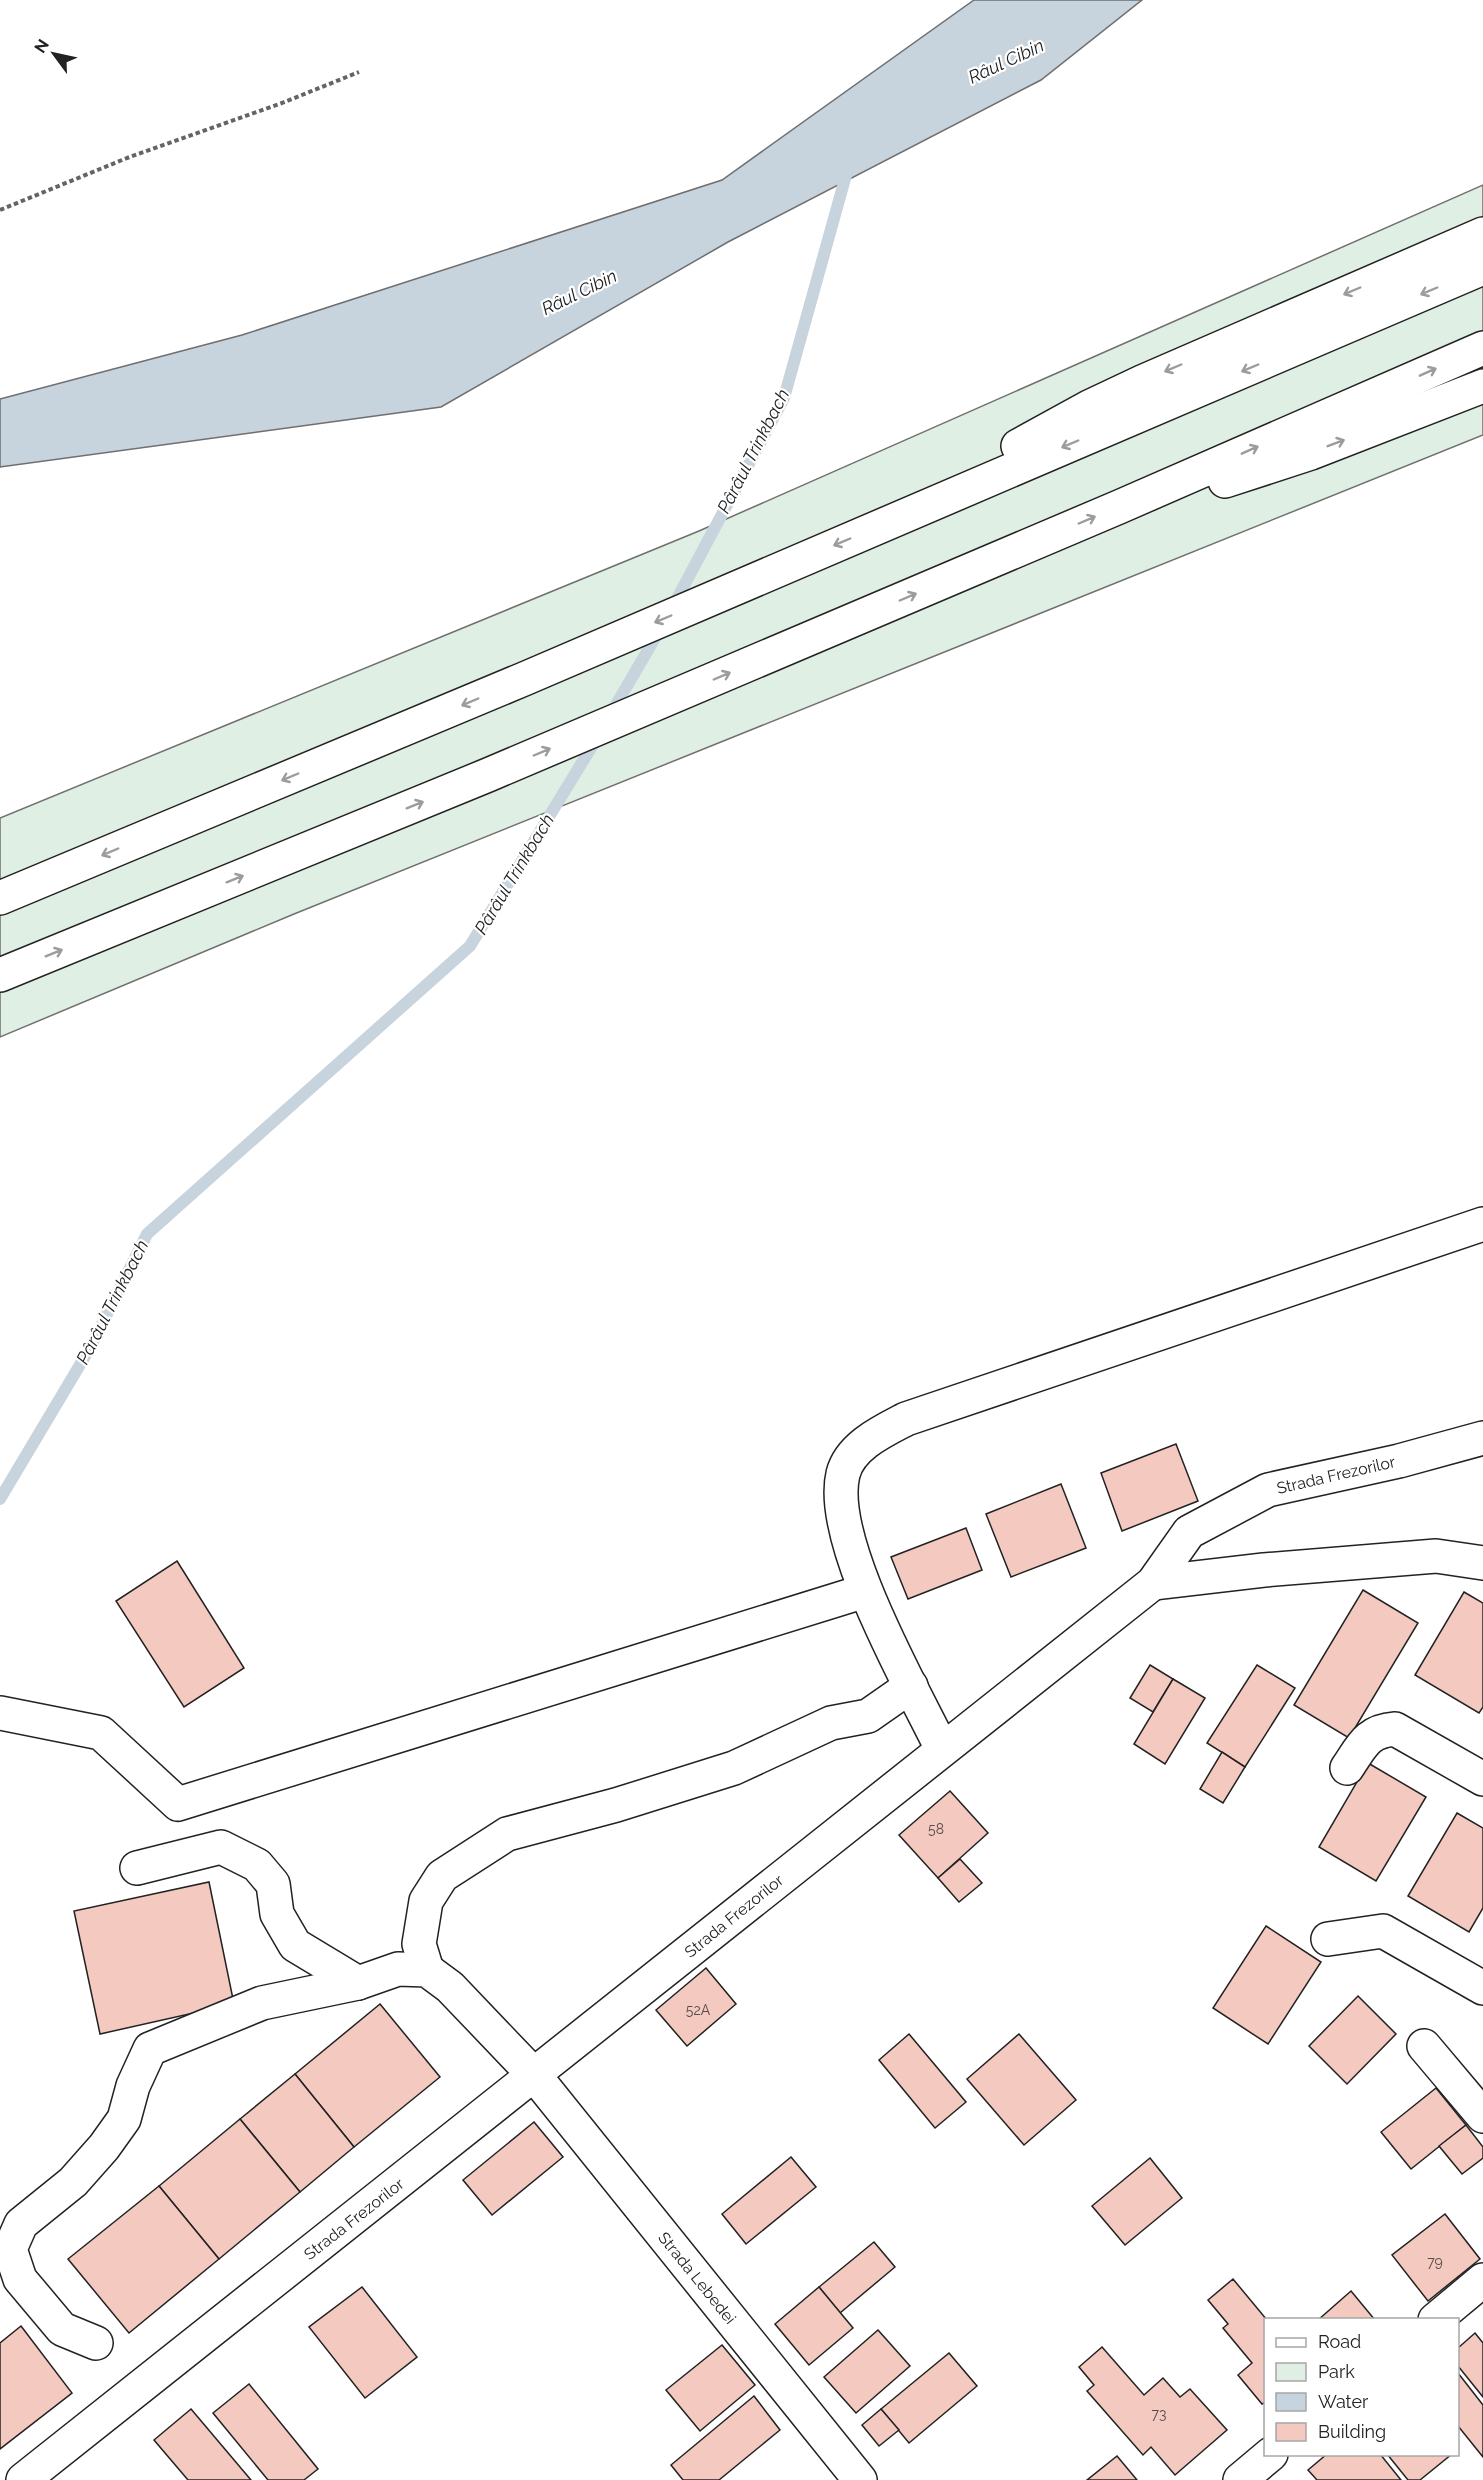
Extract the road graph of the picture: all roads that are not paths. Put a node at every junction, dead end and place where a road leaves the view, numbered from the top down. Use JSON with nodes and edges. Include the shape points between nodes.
{"nodes":[{"id":1,"x":1483,"y":234,"type":"edge"},
{"id":2,"x":1483,"y":268,"type":"edge"},
{"id":3,"x":1483,"y":348,"type":"edge"},
{"id":4,"x":1483,"y":386,"type":"edge"},
{"id":5,"x":928,"y":504,"type":"junction"},
{"id":6,"x":1119,"y":507,"type":"junction"},
{"id":7,"x":0,"y":898,"type":"edge"},
{"id":8,"x":0,"y":975,"type":"edge"},
{"id":9,"x":1483,"y":1224,"type":"edge"},
{"id":10,"x":1483,"y":1438,"type":"edge"},
{"id":11,"x":1483,"y":1563,"type":"edge"},
{"id":12,"x":1153,"y":1583,"type":"junction"},
{"id":13,"x":865,"y":1591,"type":"junction"},
{"id":14,"x":911,"y":1686,"type":"junction"},
{"id":15,"x":0,"y":1713,"type":"edge"},
{"id":16,"x":942,"y":1749,"type":"junction"},
{"id":17,"x":1347,"y":1767,"type":"dead end"},
{"id":18,"x":1483,"y":1779,"type":"edge"},
{"id":19,"x":137,"y":1868,"type":"dead end"},
{"id":20,"x":1328,"y":1939,"type":"dead end"},
{"id":21,"x":427,"y":1970,"type":"junction"},
{"id":22,"x":358,"y":1983,"type":"junction"},
{"id":23,"x":1483,"y":1988,"type":"edge"},
{"id":24,"x":1424,"y":2046,"type":"dead end"},
{"id":25,"x":535,"y":2076,"type":"junction"},
{"id":26,"x":1483,"y":2115,"type":"edge"},
{"id":27,"x":1483,"y":2280,"type":"edge"},
{"id":28,"x":1436,"y":2318,"type":"edge"},
{"id":29,"x":96,"y":2343,"type":"dead end"},
{"id":30,"x":1273,"y":2465,"type":"edge"},
{"id":31,"x":23,"y":2480,"type":"edge"},
{"id":32,"x":860,"y":2480,"type":"edge"},
{"id":33,"x":1240,"y":2480,"type":"edge"}],
"edges":[{"from":1,"to":5,"type":"main road","one_way":true,"via":[[1089,407],[1028,440]]},
{"from":2,"to":5,"type":"main road","one_way":true},
{"from":6,"to":3,"type":"main road","one_way":true},
{"from":6,"to":4,"type":"main road","one_way":true,"via":[[1157,501],[1266,468]]},
{"from":5,"to":7,"type":"main road","one_way":true,"via":[[524,679]]},
{"from":8,"to":6,"type":"main road","one_way":true,"via":[[489,775]]},
{"from":9,"to":13,"type":"main road","via":[[906,1419],[865,1440],[843,1472],[840,1505]]},
{"from":10,"to":12,"type":"main road","name":"Strada Frezorilor","via":[[1268,1490],[1189,1532]]},
{"from":11,"to":12,"type":"main road","via":[[1436,1556]]},
{"from":12,"to":16,"type":"main road","name":"Strada Frezorilor"},
{"from":13,"to":14,"type":"main road"},
{"from":13,"to":15,"type":"main road","via":[[178,1804],[101,1733]]},
{"from":14,"to":16,"type":"main road"},
{"from":14,"to":21,"type":"main road","via":[[868,1716],[831,1723],[734,1768],[507,1834],[442,1876],[426,1901],[419,1944]]},
{"from":16,"to":25,"type":"main road","name":"Strada Frezorilor"},
{"from":17,"to":18,"type":"main road","via":[[1365,1740],[1379,1730],[1395,1729]]},
{"from":19,"to":22,"type":"main road","via":[[221,1847],[257,1865],[273,1884],[278,1914],[295,1945]]},
{"from":20,"to":23,"type":"main road","via":[[1383,1931]]},
{"from":21,"to":22,"type":"main road","via":[[398,1969]]},
{"from":21,"to":25,"type":"main road","name":"Strada Lebedei","via":[[450,1987]]},
{"from":22,"to":29,"type":"main road","via":[[262,2003],[150,2049],[123,2119],[104,2147],[73,2182],[21,2224],[10,2248],[20,2279],[62,2329]]},
{"from":24,"to":26,"type":"main road"},
{"from":25,"to":31,"type":"main road","name":"Strada Frezorilor"},
{"from":25,"to":32,"type":"main road","name":"Strada Lebedei"},
{"from":27,"to":28,"type":"main road"},
{"from":30,"to":33,"type":"main road"}]}
